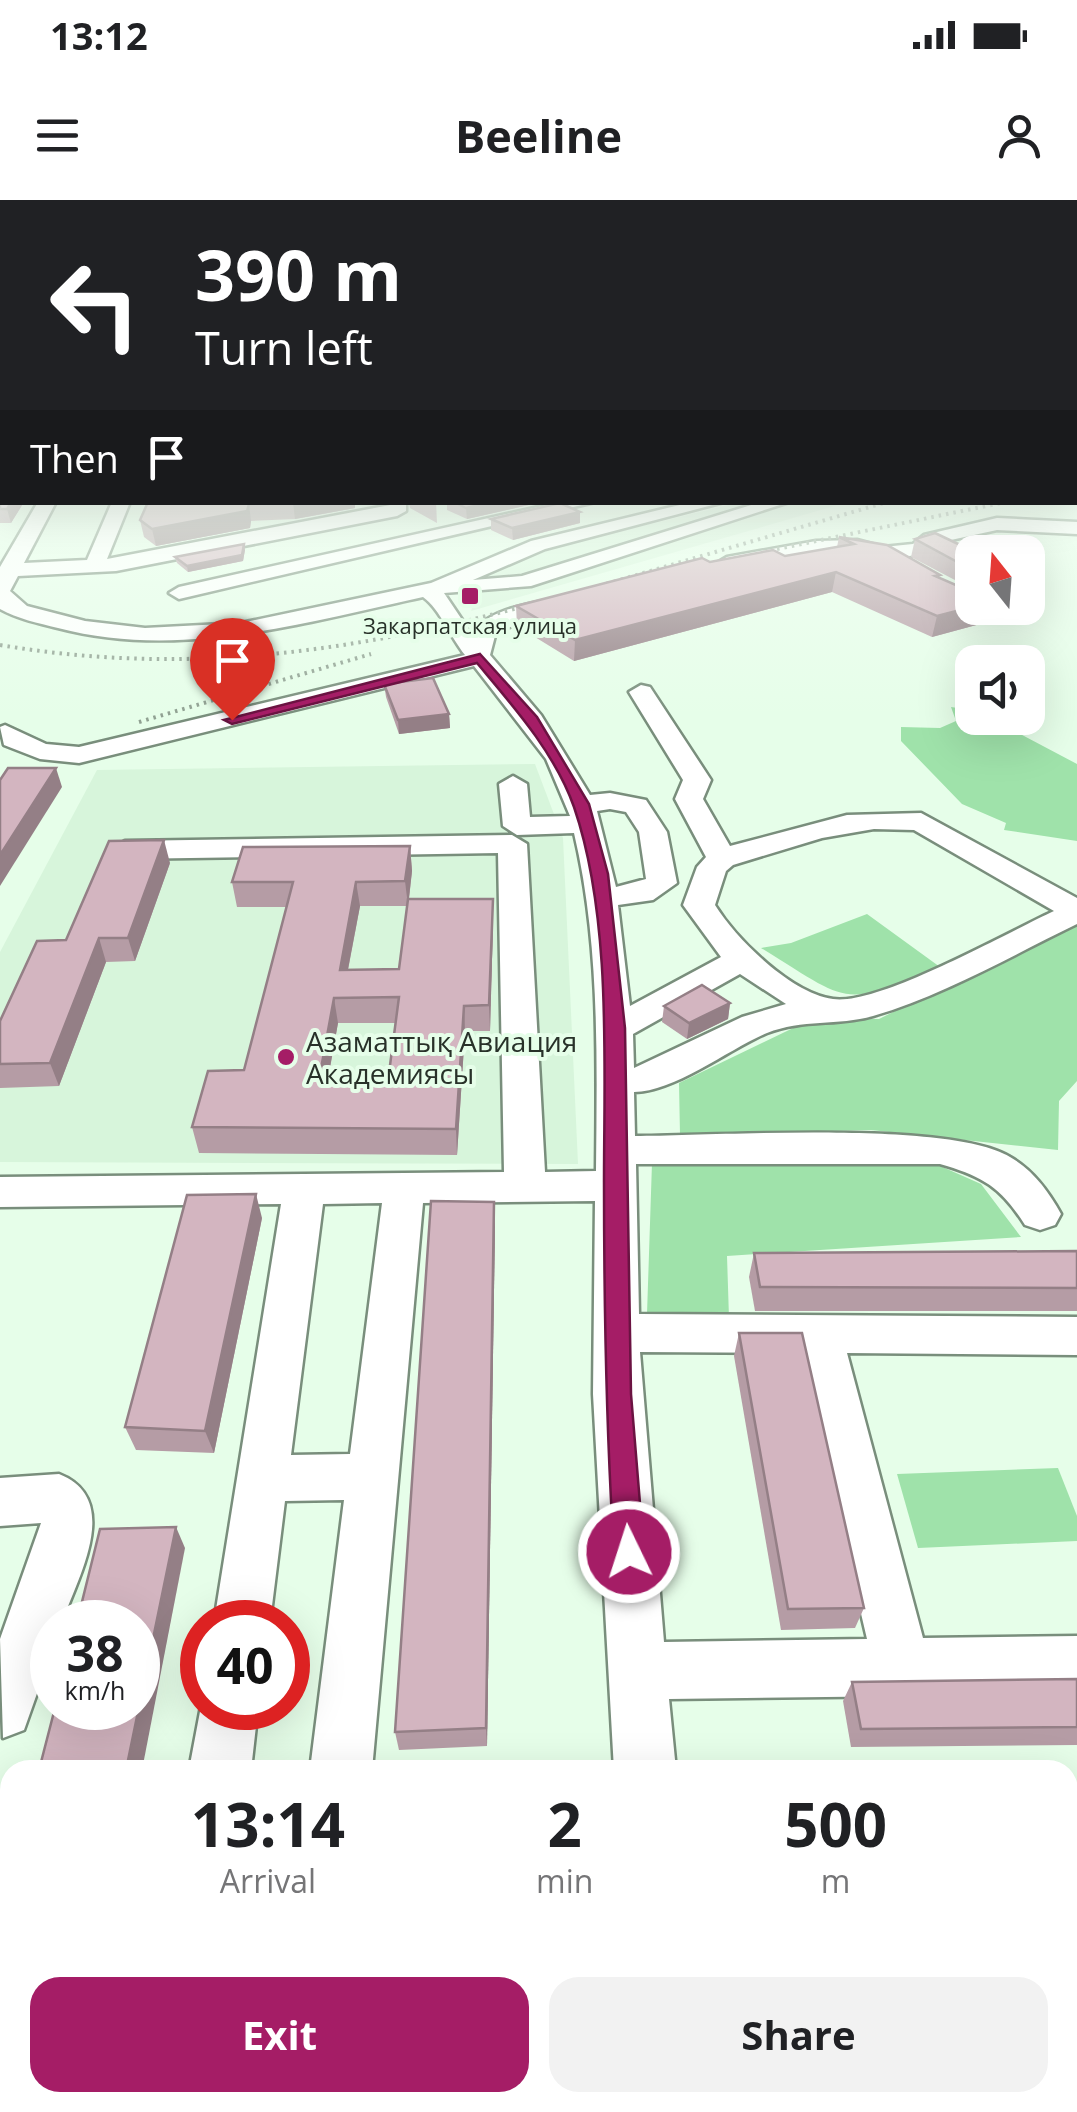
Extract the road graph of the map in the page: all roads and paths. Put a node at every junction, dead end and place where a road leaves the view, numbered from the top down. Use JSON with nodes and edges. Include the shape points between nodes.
{"nodes":[{"id":1,"x":26,"y":538,"type":"edge"},
{"id":2,"x":106,"y":538,"type":"edge"},
{"id":3,"x":251,"y":538,"type":"edge"},
{"id":4,"x":425,"y":538,"type":"edge"},
{"id":5,"x":562,"y":538,"type":"edge"},
{"id":6,"x":665,"y":538,"type":"edge"},
{"id":7,"x":934,"y":538,"type":"edge"},
{"id":8,"x":390,"y":546,"type":"junction"},
{"id":9,"x":882,"y":553,"type":"junction"},
{"id":10,"x":96,"y":564,"type":"junction"},
{"id":11,"x":722,"y":566,"type":"edge"},
{"id":12,"x":8,"y":570,"type":"junction"},
{"id":13,"x":914,"y":570,"type":"edge"},
{"id":14,"x":438,"y":587,"type":"junction"},
{"id":15,"x":0,"y":592,"type":"edge"},
{"id":16,"x":179,"y":593,"type":"dead end"},
{"id":17,"x":598,"y":595,"type":"edge"},
{"id":18,"x":479,"y":657,"type":"junction"},
{"id":19,"x":640,"y":692,"type":"dead end"},
{"id":20,"x":5,"y":733,"type":"dead end"},
{"id":21,"x":513,"y":784,"type":"dead end"},
{"id":22,"x":583,"y":814,"type":"junction"},
{"id":23,"x":125,"y":850,"type":"edge"},
{"id":24,"x":722,"y":859,"type":"junction"},
{"id":25,"x":601,"y":898,"type":"junction"},
{"id":26,"x":1077,"y":911,"type":"edge"},
{"id":27,"x":741,"y":960,"type":"junction"},
{"id":28,"x":822,"y":1008,"type":"junction"},
{"id":29,"x":614,"y":1028,"type":"junction"},
{"id":30,"x":614,"y":1080,"type":"junction"},
{"id":31,"x":616,"y":1168,"type":"junction"},
{"id":32,"x":525,"y":1186,"type":"junction"},
{"id":33,"x":404,"y":1188,"type":"junction"},
{"id":34,"x":304,"y":1189,"type":"junction"},
{"id":35,"x":0,"y":1192,"type":"edge"},
{"id":36,"x":1040,"y":1214,"type":"dead end"},
{"id":37,"x":617,"y":1333,"type":"junction"},
{"id":38,"x":820,"y":1334,"type":"junction"},
{"id":39,"x":1077,"y":1336,"type":"edge"},
{"id":40,"x":373,"y":1477,"type":"junction"},
{"id":41,"x":262,"y":1478,"type":"junction"},
{"id":42,"x":0,"y":1502,"type":"edge"},
{"id":43,"x":245,"y":1600,"type":"edge"},
{"id":44,"x":1077,"y":1666,"type":"edge"},
{"id":45,"x":902,"y":1668,"type":"junction"},
{"id":46,"x":638,"y":1671,"type":"junction"},
{"id":47,"x":1,"y":1712,"type":"edge"},
{"id":48,"x":226,"y":1730,"type":"edge"},
{"id":49,"x":221,"y":1760,"type":"edge"},
{"id":50,"x":342,"y":1760,"type":"edge"},
{"id":51,"x":644,"y":1760,"type":"edge"}],
"edges":[{"from":1,"to":12,"type":"street"},
{"from":2,"to":10,"type":"street"},
{"from":3,"to":10,"type":"street"},
{"from":4,"to":8,"type":"street"},
{"from":5,"to":14,"type":"street"},
{"from":6,"to":14,"type":"street","via":[[524,582]]},
{"from":7,"to":9,"type":"street","via":[[918,549]]},
{"from":8,"to":14,"type":"street"},
{"from":8,"to":16,"type":"street"},
{"from":9,"to":11,"type":"street","via":[[816,546]]},
{"from":9,"to":13,"type":"street"},
{"from":10,"to":12,"type":"street"},
{"from":12,"to":15,"type":"street"},
{"from":14,"to":15,"type":"street","via":[[282,624],[178,634],[59,623],[19,611]]},
{"from":14,"to":18,"type":"street","via":[[454,628]]},
{"from":17,"to":18,"type":"street","via":[[507,618],[486,630]]},
{"from":18,"to":20,"type":"street","via":[[79,755],[18,744]]},
{"from":18,"to":22,"type":"street","via":[[532,720]]},
{"from":19,"to":24,"type":"street","via":[[697,780],[689,799]]},
{"from":21,"to":22,"type":"street","via":[[517,826]]},
{"from":22,"to":25,"type":"street"},
{"from":22,"to":25,"type":"street","via":[[610,801],[636,806],[652,832],[662,883]]},
{"from":23,"to":32,"type":"street","via":[[512,844]]},
{"from":24,"to":26,"type":"street","via":[[875,819],[903,819],[921,822]]},
{"from":24,"to":27,"type":"street","via":[[712,867],[698,905],[714,934]]},
{"from":25,"to":29,"type":"street"},
{"from":26,"to":28,"type":"street","via":[[903,994],[862,1008]]},
{"from":27,"to":28,"type":"street","via":[[785,992]]},
{"from":27,"to":29,"type":"street"},
{"from":28,"to":30,"type":"street","via":[[755,1025],[643,1080]]},
{"from":29,"to":30,"type":"street"},
{"from":30,"to":31,"type":"street"},
{"from":31,"to":32,"type":"street"},
{"from":31,"to":36,"type":"street","via":[[940,1150],[995,1166]]},
{"from":31,"to":37,"type":"street"},
{"from":32,"to":33,"type":"street"},
{"from":33,"to":34,"type":"street"},
{"from":33,"to":40,"type":"street"},
{"from":34,"to":35,"type":"street"},
{"from":34,"to":41,"type":"street"},
{"from":37,"to":38,"type":"street"},
{"from":37,"to":46,"type":"street"},
{"from":38,"to":39,"type":"street"},
{"from":38,"to":45,"type":"street"},
{"from":40,"to":41,"type":"street"},
{"from":40,"to":50,"type":"street"},
{"from":41,"to":43,"type":"street"},
{"from":42,"to":47,"type":"street","via":[[60,1498],[68,1510],[67,1532]]},
{"from":44,"to":45,"type":"street"},
{"from":45,"to":46,"type":"street"},
{"from":46,"to":51,"type":"street"},
{"from":48,"to":49,"type":"street"}]}
